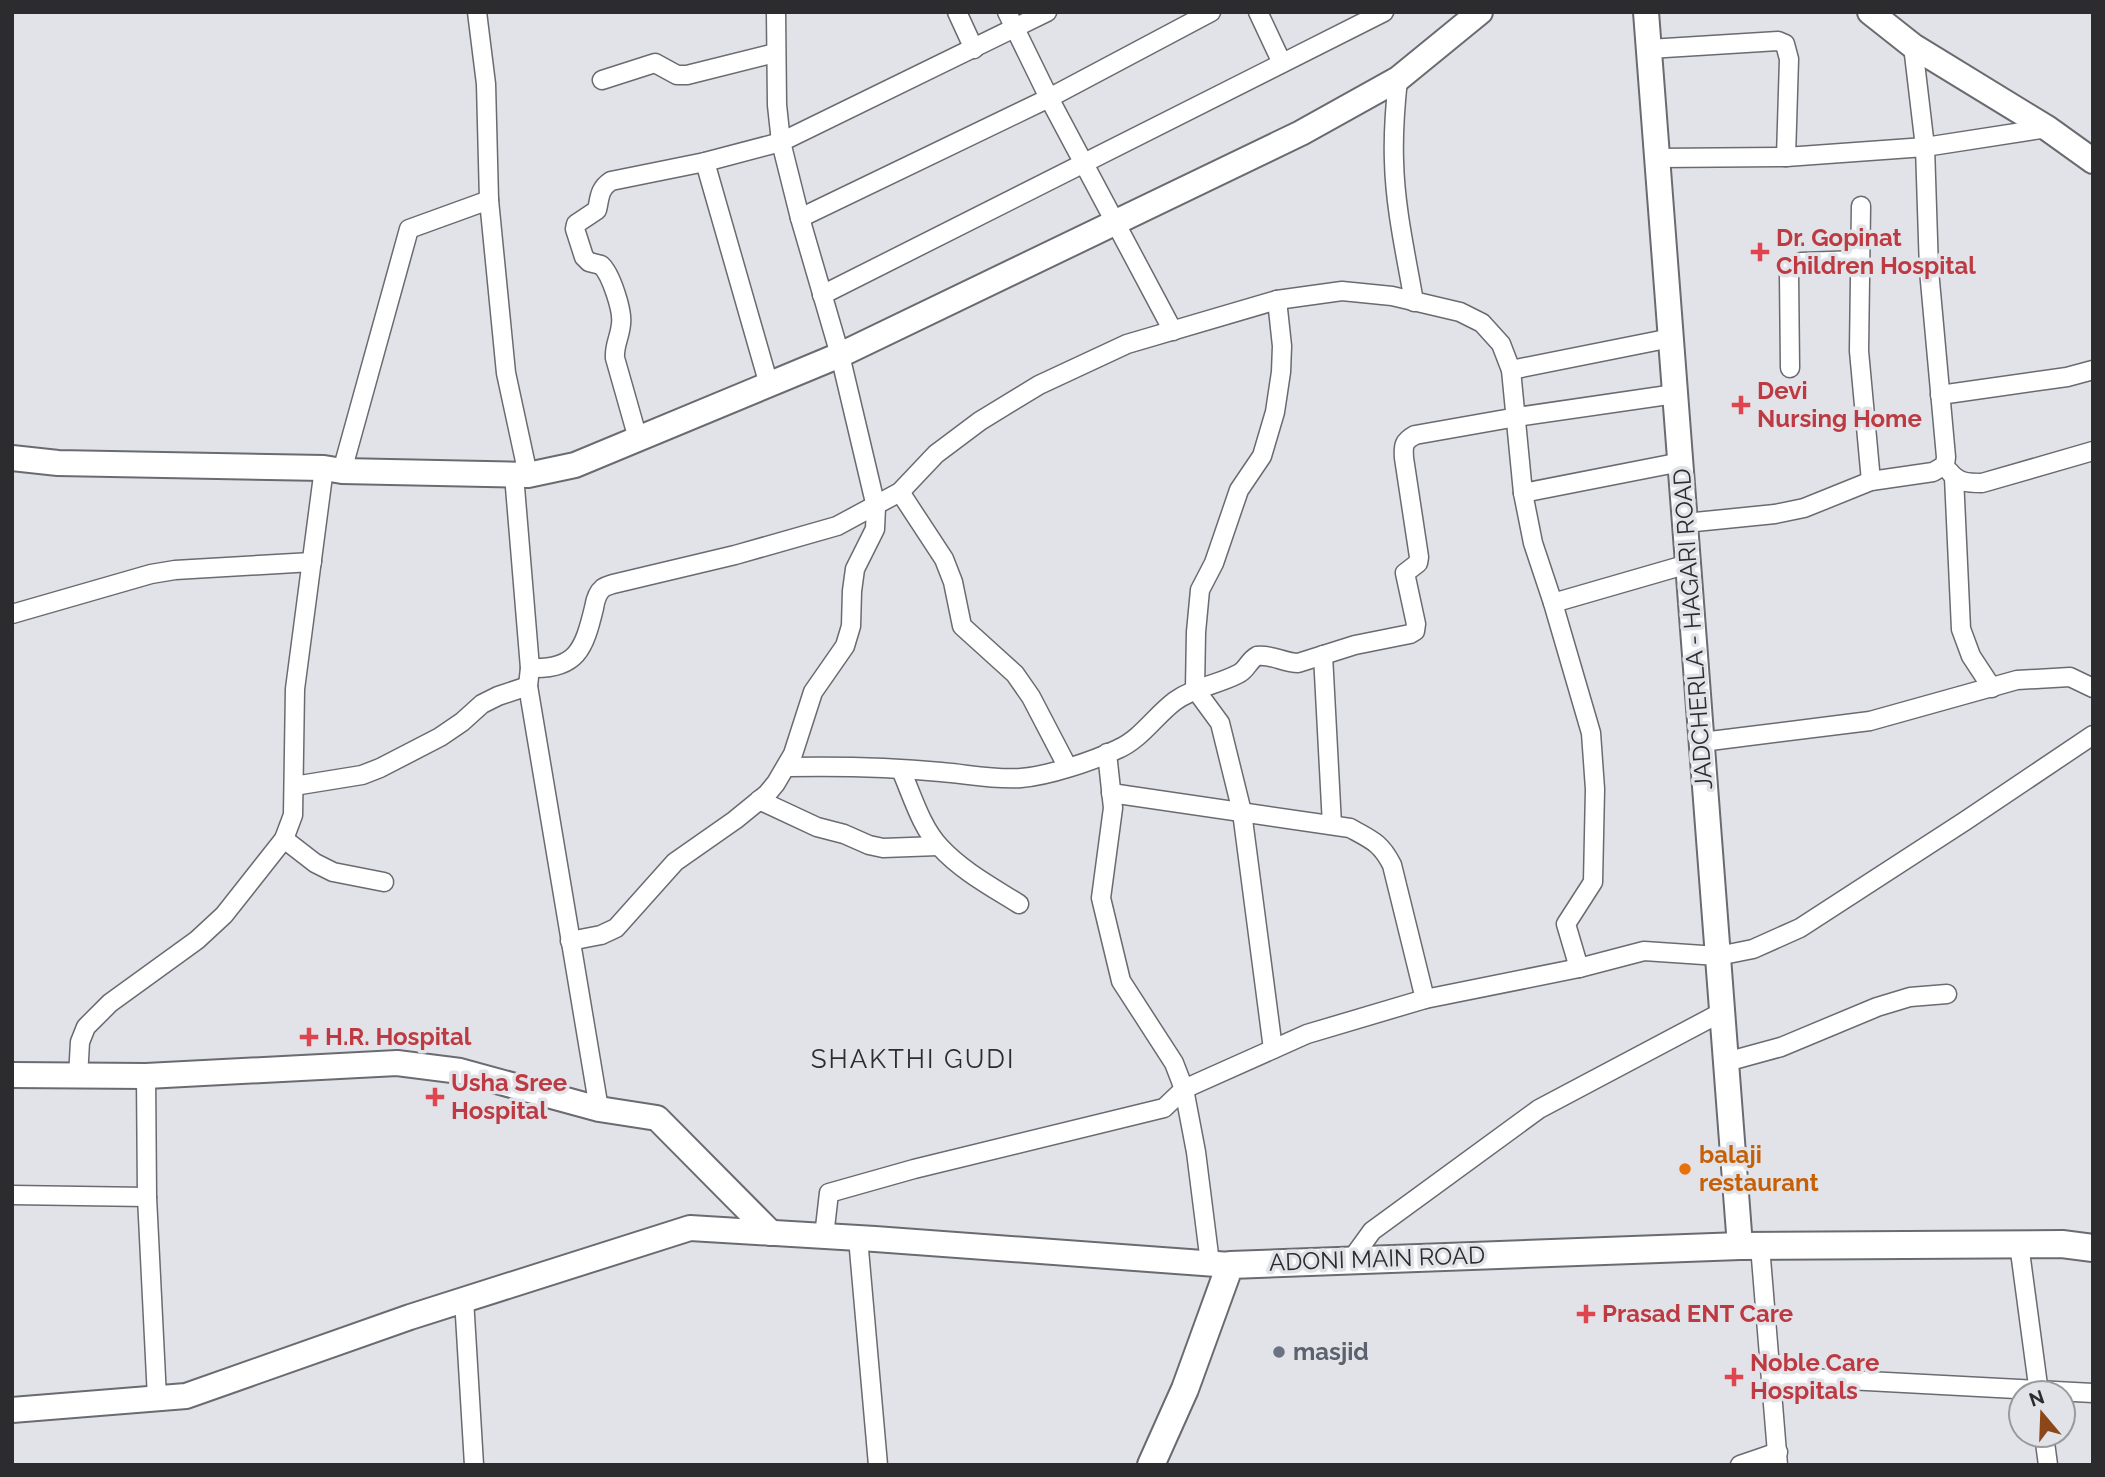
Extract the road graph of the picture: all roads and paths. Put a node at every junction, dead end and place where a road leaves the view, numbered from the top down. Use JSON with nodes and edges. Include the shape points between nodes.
{"nodes":[{"id":1,"x":477,"y":12,"type":"edge"},
{"id":2,"x":776,"y":12,"type":"edge"},
{"id":3,"x":957,"y":12,"type":"edge"},
{"id":4,"x":1007,"y":12,"type":"edge"},
{"id":5,"x":1047,"y":12,"type":"edge"},
{"id":6,"x":1211,"y":12,"type":"edge"},
{"id":7,"x":1258,"y":12,"type":"edge"},
{"id":8,"x":1384,"y":12,"type":"edge"},
{"id":9,"x":1480,"y":12,"type":"edge"},
{"id":10,"x":1646,"y":12,"type":"edge"},
{"id":11,"x":1870,"y":12,"type":"edge"},
{"id":12,"x":1016,"y":29,"type":"junction"},
{"id":13,"x":1913,"y":46,"type":"junction"},
{"id":14,"x":974,"y":48,"type":"junction"},
{"id":15,"x":1649,"y":49,"type":"junction"},
{"id":16,"x":775,"y":53,"type":"junction"},
{"id":17,"x":1282,"y":63,"type":"junction"},
{"id":18,"x":1398,"y":79,"type":"junction"},
{"id":19,"x":602,"y":80,"type":"dead end"},
{"id":20,"x":1049,"y":98,"type":"junction"},
{"id":21,"x":2047,"y":128,"type":"junction"},
{"id":22,"x":781,"y":142,"type":"junction"},
{"id":23,"x":1925,"y":147,"type":"junction"},
{"id":24,"x":1657,"y":158,"type":"junction"},
{"id":25,"x":1786,"y":158,"type":"junction"},
{"id":26,"x":2093,"y":161,"type":"edge"},
{"id":27,"x":705,"y":162,"type":"junction"},
{"id":28,"x":1084,"y":164,"type":"junction"},
{"id":29,"x":489,"y":200,"type":"junction"},
{"id":30,"x":1861,"y":206,"type":"dead end"},
{"id":31,"x":800,"y":218,"type":"junction"},
{"id":32,"x":1116,"y":221,"type":"junction"},
{"id":33,"x":1860,"y":260,"type":"junction"},
{"id":34,"x":822,"y":295,"type":"junction"},
{"id":35,"x":1278,"y":300,"type":"junction"},
{"id":36,"x":1414,"y":302,"type":"junction"},
{"id":37,"x":1173,"y":331,"type":"junction"},
{"id":38,"x":1671,"y":338,"type":"junction"},
{"id":39,"x":840,"y":355,"type":"junction"},
{"id":40,"x":1790,"y":368,"type":"dead end"},
{"id":41,"x":1511,"y":370,"type":"junction"},
{"id":42,"x":2093,"y":370,"type":"edge"},
{"id":43,"x":769,"y":384,"type":"junction"},
{"id":44,"x":1675,"y":394,"type":"junction"},
{"id":45,"x":1940,"y":395,"type":"junction"},
{"id":46,"x":1517,"y":417,"type":"junction"},
{"id":47,"x":638,"y":439,"type":"junction"},
{"id":48,"x":2093,"y":451,"type":"edge"},
{"id":49,"x":12,"y":458,"type":"edge"},
{"id":50,"x":1681,"y":462,"type":"junction"},
{"id":51,"x":333,"y":470,"type":"junction"},
{"id":52,"x":1949,"y":471,"type":"junction"},
{"id":53,"x":521,"y":475,"type":"junction"},
{"id":54,"x":1871,"y":481,"type":"junction"},
{"id":55,"x":900,"y":492,"type":"junction"},
{"id":56,"x":1523,"y":493,"type":"junction"},
{"id":57,"x":876,"y":507,"type":"junction"},
{"id":58,"x":1685,"y":523,"type":"junction"},
{"id":59,"x":312,"y":562,"type":"junction"},
{"id":60,"x":1688,"y":564,"type":"junction"},
{"id":61,"x":1553,"y":603,"type":"junction"},
{"id":62,"x":12,"y":614,"type":"edge"},
{"id":63,"x":1323,"y":655,"type":"junction"},
{"id":64,"x":530,"y":668,"type":"junction"},
{"id":65,"x":528,"y":686,"type":"junction"},
{"id":66,"x":1992,"y":688,"type":"junction"},
{"id":67,"x":2093,"y":688,"type":"edge"},
{"id":68,"x":1195,"y":689,"type":"junction"},
{"id":69,"x":2093,"y":734,"type":"edge"},
{"id":70,"x":1702,"y":742,"type":"junction"},
{"id":71,"x":1107,"y":753,"type":"junction"},
{"id":72,"x":1067,"y":766,"type":"junction"},
{"id":73,"x":786,"y":767,"type":"junction"},
{"id":74,"x":901,"y":770,"type":"junction"},
{"id":75,"x":294,"y":786,"type":"junction"},
{"id":76,"x":1111,"y":793,"type":"junction"},
{"id":77,"x":759,"y":800,"type":"junction"},
{"id":78,"x":1242,"y":812,"type":"junction"},
{"id":79,"x":1332,"y":825,"type":"junction"},
{"id":80,"x":284,"y":839,"type":"junction"},
{"id":81,"x":938,"y":846,"type":"junction"},
{"id":82,"x":384,"y":882,"type":"dead end"},
{"id":83,"x":1019,"y":904,"type":"dead end"},
{"id":84,"x":570,"y":941,"type":"junction"},
{"id":85,"x":1718,"y":956,"type":"junction"},
{"id":86,"x":1579,"y":968,"type":"junction"},
{"id":87,"x":1947,"y":994,"type":"dead end"},
{"id":88,"x":1425,"y":999,"type":"junction"},
{"id":89,"x":1722,"y":1013,"type":"junction"},
{"id":90,"x":1273,"y":1049,"type":"junction"},
{"id":91,"x":1726,"y":1062,"type":"junction"},
{"id":92,"x":12,"y":1075,"type":"edge"},
{"id":93,"x":146,"y":1076,"type":"junction"},
{"id":94,"x":78,"y":1077,"type":"junction"},
{"id":95,"x":1184,"y":1089,"type":"junction"},
{"id":96,"x":599,"y":1109,"type":"junction"},
{"id":97,"x":12,"y":1195,"type":"edge"},
{"id":98,"x":147,"y":1197,"type":"junction"},
{"id":99,"x":771,"y":1233,"type":"junction"},
{"id":100,"x":824,"y":1236,"type":"junction"},
{"id":101,"x":858,"y":1238,"type":"junction"},
{"id":102,"x":2019,"y":1244,"type":"junction"},
{"id":103,"x":1750,"y":1246,"type":"junction"},
{"id":104,"x":2093,"y":1248,"type":"edge"},
{"id":105,"x":1351,"y":1260,"type":"junction"},
{"id":106,"x":1220,"y":1264,"type":"junction"},
{"id":107,"x":464,"y":1299,"type":"junction"},
{"id":108,"x":1773,"y":1376,"type":"junction"},
{"id":109,"x":2036,"y":1379,"type":"edge"},
{"id":110,"x":2007,"y":1389,"type":"edge"},
{"id":111,"x":157,"y":1398,"type":"junction"},
{"id":112,"x":12,"y":1410,"type":"edge"},
{"id":113,"x":1778,"y":1458,"type":"edge"},
{"id":114,"x":474,"y":1465,"type":"edge"},
{"id":115,"x":878,"y":1465,"type":"edge"},
{"id":116,"x":1151,"y":1465,"type":"edge"},
{"id":117,"x":1740,"y":1465,"type":"edge"}],
"edges":[{"from":1,"to":29,"type":"street","via":[[486,84]]},
{"from":2,"to":16,"type":"street"},
{"from":3,"to":14,"type":"street"},
{"from":4,"to":12,"type":"street"},
{"from":5,"to":12,"type":"street"},
{"from":6,"to":20,"type":"street"},
{"from":7,"to":17,"type":"street"},
{"from":8,"to":17,"type":"street"},
{"from":9,"to":18,"type":"street"},
{"from":10,"to":15,"type":"street","name":"JADCHERLA - HAGARI ROAD"},
{"from":11,"to":13,"type":"street"},
{"from":12,"to":14,"type":"street"},
{"from":12,"to":20,"type":"street"},
{"from":13,"to":21,"type":"street"},
{"from":13,"to":23,"type":"street"},
{"from":14,"to":22,"type":"street"},
{"from":15,"to":24,"type":"street","name":"JADCHERLA - HAGARI ROAD"},
{"from":15,"to":25,"type":"street","via":[[1785,44],[1789,59]]},
{"from":16,"to":19,"type":"street","via":[[687,75],[655,64]]},
{"from":16,"to":22,"type":"street"},
{"from":17,"to":28,"type":"street"},
{"from":18,"to":32,"type":"street","via":[[1301,133]]},
{"from":18,"to":36,"type":"street","via":[[1393,129],[1397,208]]},
{"from":20,"to":28,"type":"street"},
{"from":20,"to":31,"type":"street"},
{"from":21,"to":23,"type":"street"},
{"from":21,"to":26,"type":"street"},
{"from":22,"to":27,"type":"street"},
{"from":22,"to":31,"type":"street"},
{"from":23,"to":25,"type":"street"},
{"from":23,"to":45,"type":"street"},
{"from":24,"to":25,"type":"street"},
{"from":24,"to":38,"type":"street","name":"JADCHERLA - HAGARI ROAD"},
{"from":27,"to":43,"type":"street"},
{"from":27,"to":47,"type":"street","via":[[611,181],[600,192],[597,210],[576,224],[584,257],[601,265],[610,279],[621,316],[615,358]]},
{"from":28,"to":32,"type":"street"},
{"from":28,"to":34,"type":"street"},
{"from":29,"to":51,"type":"street","via":[[408,229]]},
{"from":29,"to":53,"type":"street"},
{"from":30,"to":33,"type":"street"},
{"from":31,"to":34,"type":"street"},
{"from":32,"to":37,"type":"street"},
{"from":32,"to":39,"type":"street"},
{"from":33,"to":40,"type":"street","via":[[1801,262],[1791,268]]},
{"from":33,"to":54,"type":"street","via":[[1859,351]]},
{"from":34,"to":39,"type":"street"},
{"from":35,"to":36,"type":"street","via":[[1342,291]]},
{"from":35,"to":37,"type":"street"},
{"from":35,"to":68,"type":"street","via":[[1282,346],[1275,412],[1262,456],[1239,490],[1200,590]]},
{"from":36,"to":41,"type":"street","via":[[1460,312],[1482,323],[1501,344]]},
{"from":37,"to":55,"type":"street","via":[[1128,344],[1039,385],[936,454]]},
{"from":38,"to":41,"type":"street"},
{"from":38,"to":44,"type":"street","name":"JADCHERLA - HAGARI ROAD"},
{"from":39,"to":43,"type":"street"},
{"from":39,"to":57,"type":"street"},
{"from":41,"to":46,"type":"street"},
{"from":42,"to":45,"type":"street"},
{"from":43,"to":47,"type":"street"},
{"from":44,"to":46,"type":"street"},
{"from":44,"to":50,"type":"street","name":"JADCHERLA - HAGARI ROAD"},
{"from":45,"to":52,"type":"street"},
{"from":46,"to":56,"type":"street"},
{"from":46,"to":63,"type":"street","via":[[1407,439],[1404,458],[1419,557],[1405,573],[1415,631]]},
{"from":47,"to":53,"type":"street","via":[[575,466]]},
{"from":48,"to":52,"type":"street","via":[[1982,483],[1965,483]]},
{"from":49,"to":51,"type":"street"},
{"from":50,"to":56,"type":"street"},
{"from":50,"to":58,"type":"street","name":"JADCHERLA - HAGARI ROAD"},
{"from":51,"to":53,"type":"street"},
{"from":51,"to":59,"type":"street"},
{"from":52,"to":54,"type":"street"},
{"from":52,"to":66,"type":"street","via":[[1961,629],[1971,656]]},
{"from":53,"to":64,"type":"street"},
{"from":54,"to":58,"type":"street","via":[[1804,508]]},
{"from":55,"to":57,"type":"street"},
{"from":55,"to":72,"type":"street","via":[[944,559],[962,626],[1015,674]]},
{"from":56,"to":61,"type":"street","via":[[1533,543]]},
{"from":57,"to":64,"type":"street","via":[[836,526],[602,589],[577,654],[561,665]]},
{"from":57,"to":73,"type":"street","via":[[875,529],[855,569],[845,646],[813,692]]},
{"from":58,"to":60,"type":"street","name":"JADCHERLA - HAGARI ROAD"},
{"from":59,"to":62,"type":"street","via":[[163,572]]},
{"from":59,"to":75,"type":"street","via":[[295,689]]},
{"from":60,"to":61,"type":"street"},
{"from":60,"to":70,"type":"street","name":"JADCHERLA - HAGARI ROAD"},
{"from":61,"to":86,"type":"street","via":[[1591,733],[1595,789],[1593,882],[1566,923]]},
{"from":63,"to":68,"type":"street","via":[[1290,663],[1257,656],[1238,674]]},
{"from":63,"to":79,"type":"street"},
{"from":64,"to":65,"type":"street"},
{"from":65,"to":75,"type":"street","via":[[482,704],[440,737],[380,768]]},
{"from":65,"to":84,"type":"street"},
{"from":66,"to":67,"type":"street","via":[[2017,680],[2070,677]]},
{"from":66,"to":70,"type":"street","via":[[1870,721]]},
{"from":68,"to":71,"type":"street","via":[[1120,749]]},
{"from":68,"to":78,"type":"street","via":[[1220,723]]},
{"from":69,"to":85,"type":"street","via":[[1800,928],[1753,949]]},
{"from":70,"to":85,"type":"street","name":"JADCHERLA - HAGARI ROAD"},
{"from":71,"to":72,"type":"street"},
{"from":71,"to":76,"type":"street"},
{"from":72,"to":74,"type":"street","via":[[1022,778]]},
{"from":73,"to":74,"type":"street"},
{"from":73,"to":77,"type":"street"},
{"from":74,"to":81,"type":"street"},
{"from":75,"to":80,"type":"street","via":[[293,815]]},
{"from":76,"to":78,"type":"street"},
{"from":76,"to":95,"type":"street","via":[[1101,898],[1121,981],[1174,1063]]},
{"from":77,"to":81,"type":"street","via":[[869,845]]},
{"from":77,"to":84,"type":"street","via":[[675,862],[615,928]]},
{"from":78,"to":79,"type":"street"},
{"from":78,"to":90,"type":"street"},
{"from":79,"to":88,"type":"street","via":[[1350,828],[1385,849]]},
{"from":80,"to":82,"type":"street","via":[[333,872]]},
{"from":80,"to":94,"type":"street","via":[[224,915],[110,1003],[86,1027],[80,1042]]},
{"from":81,"to":83,"type":"street"},
{"from":84,"to":96,"type":"street"},
{"from":85,"to":86,"type":"street","via":[[1644,951]]},
{"from":85,"to":89,"type":"street","name":"JADCHERLA - HAGARI ROAD"},
{"from":86,"to":88,"type":"street"},
{"from":87,"to":91,"type":"street","via":[[1910,997],[1877,1007],[1781,1047]]},
{"from":88,"to":90,"type":"street","via":[[1307,1034]]},
{"from":89,"to":91,"type":"street","name":"JADCHERLA - HAGARI ROAD"},
{"from":89,"to":105,"type":"street","via":[[1539,1109],[1371,1231]]},
{"from":90,"to":95,"type":"street"},
{"from":91,"to":103,"type":"street","name":"JADCHERLA - HAGARI ROAD"},
{"from":92,"to":94,"type":"street"},
{"from":93,"to":94,"type":"street"},
{"from":93,"to":96,"type":"street","via":[[397,1063],[460,1071]]},
{"from":93,"to":98,"type":"street"},
{"from":95,"to":100,"type":"street","via":[[1164,1108],[829,1193]]},
{"from":95,"to":106,"type":"street"},
{"from":96,"to":99,"type":"street","via":[[657,1118]]},
{"from":97,"to":98,"type":"street"},
{"from":98,"to":111,"type":"street"},
{"from":99,"to":100,"type":"street"},
{"from":99,"to":107,"type":"street","via":[[690,1228]]},
{"from":100,"to":101,"type":"street"},
{"from":101,"to":106,"type":"street"},
{"from":101,"to":115,"type":"street"},
{"from":102,"to":103,"type":"main road","name":"ADONI MAIN ROAD"},
{"from":102,"to":104,"type":"main road","name":"ADONI MAIN ROAD"},
{"from":102,"to":109,"type":"street"},
{"from":103,"to":105,"type":"main road","name":"ADONI MAIN ROAD"},
{"from":103,"to":108,"type":"street"},
{"from":105,"to":106,"type":"main road","name":"ADONI MAIN ROAD"},
{"from":106,"to":116,"type":"main road","via":[[1185,1389]]},
{"from":107,"to":111,"type":"street","via":[[186,1396]]},
{"from":107,"to":114,"type":"street"},
{"from":108,"to":110,"type":"street"},
{"from":108,"to":113,"type":"street"},
{"from":111,"to":112,"type":"street"},
{"from":113,"to":117,"type":"street"}]}
